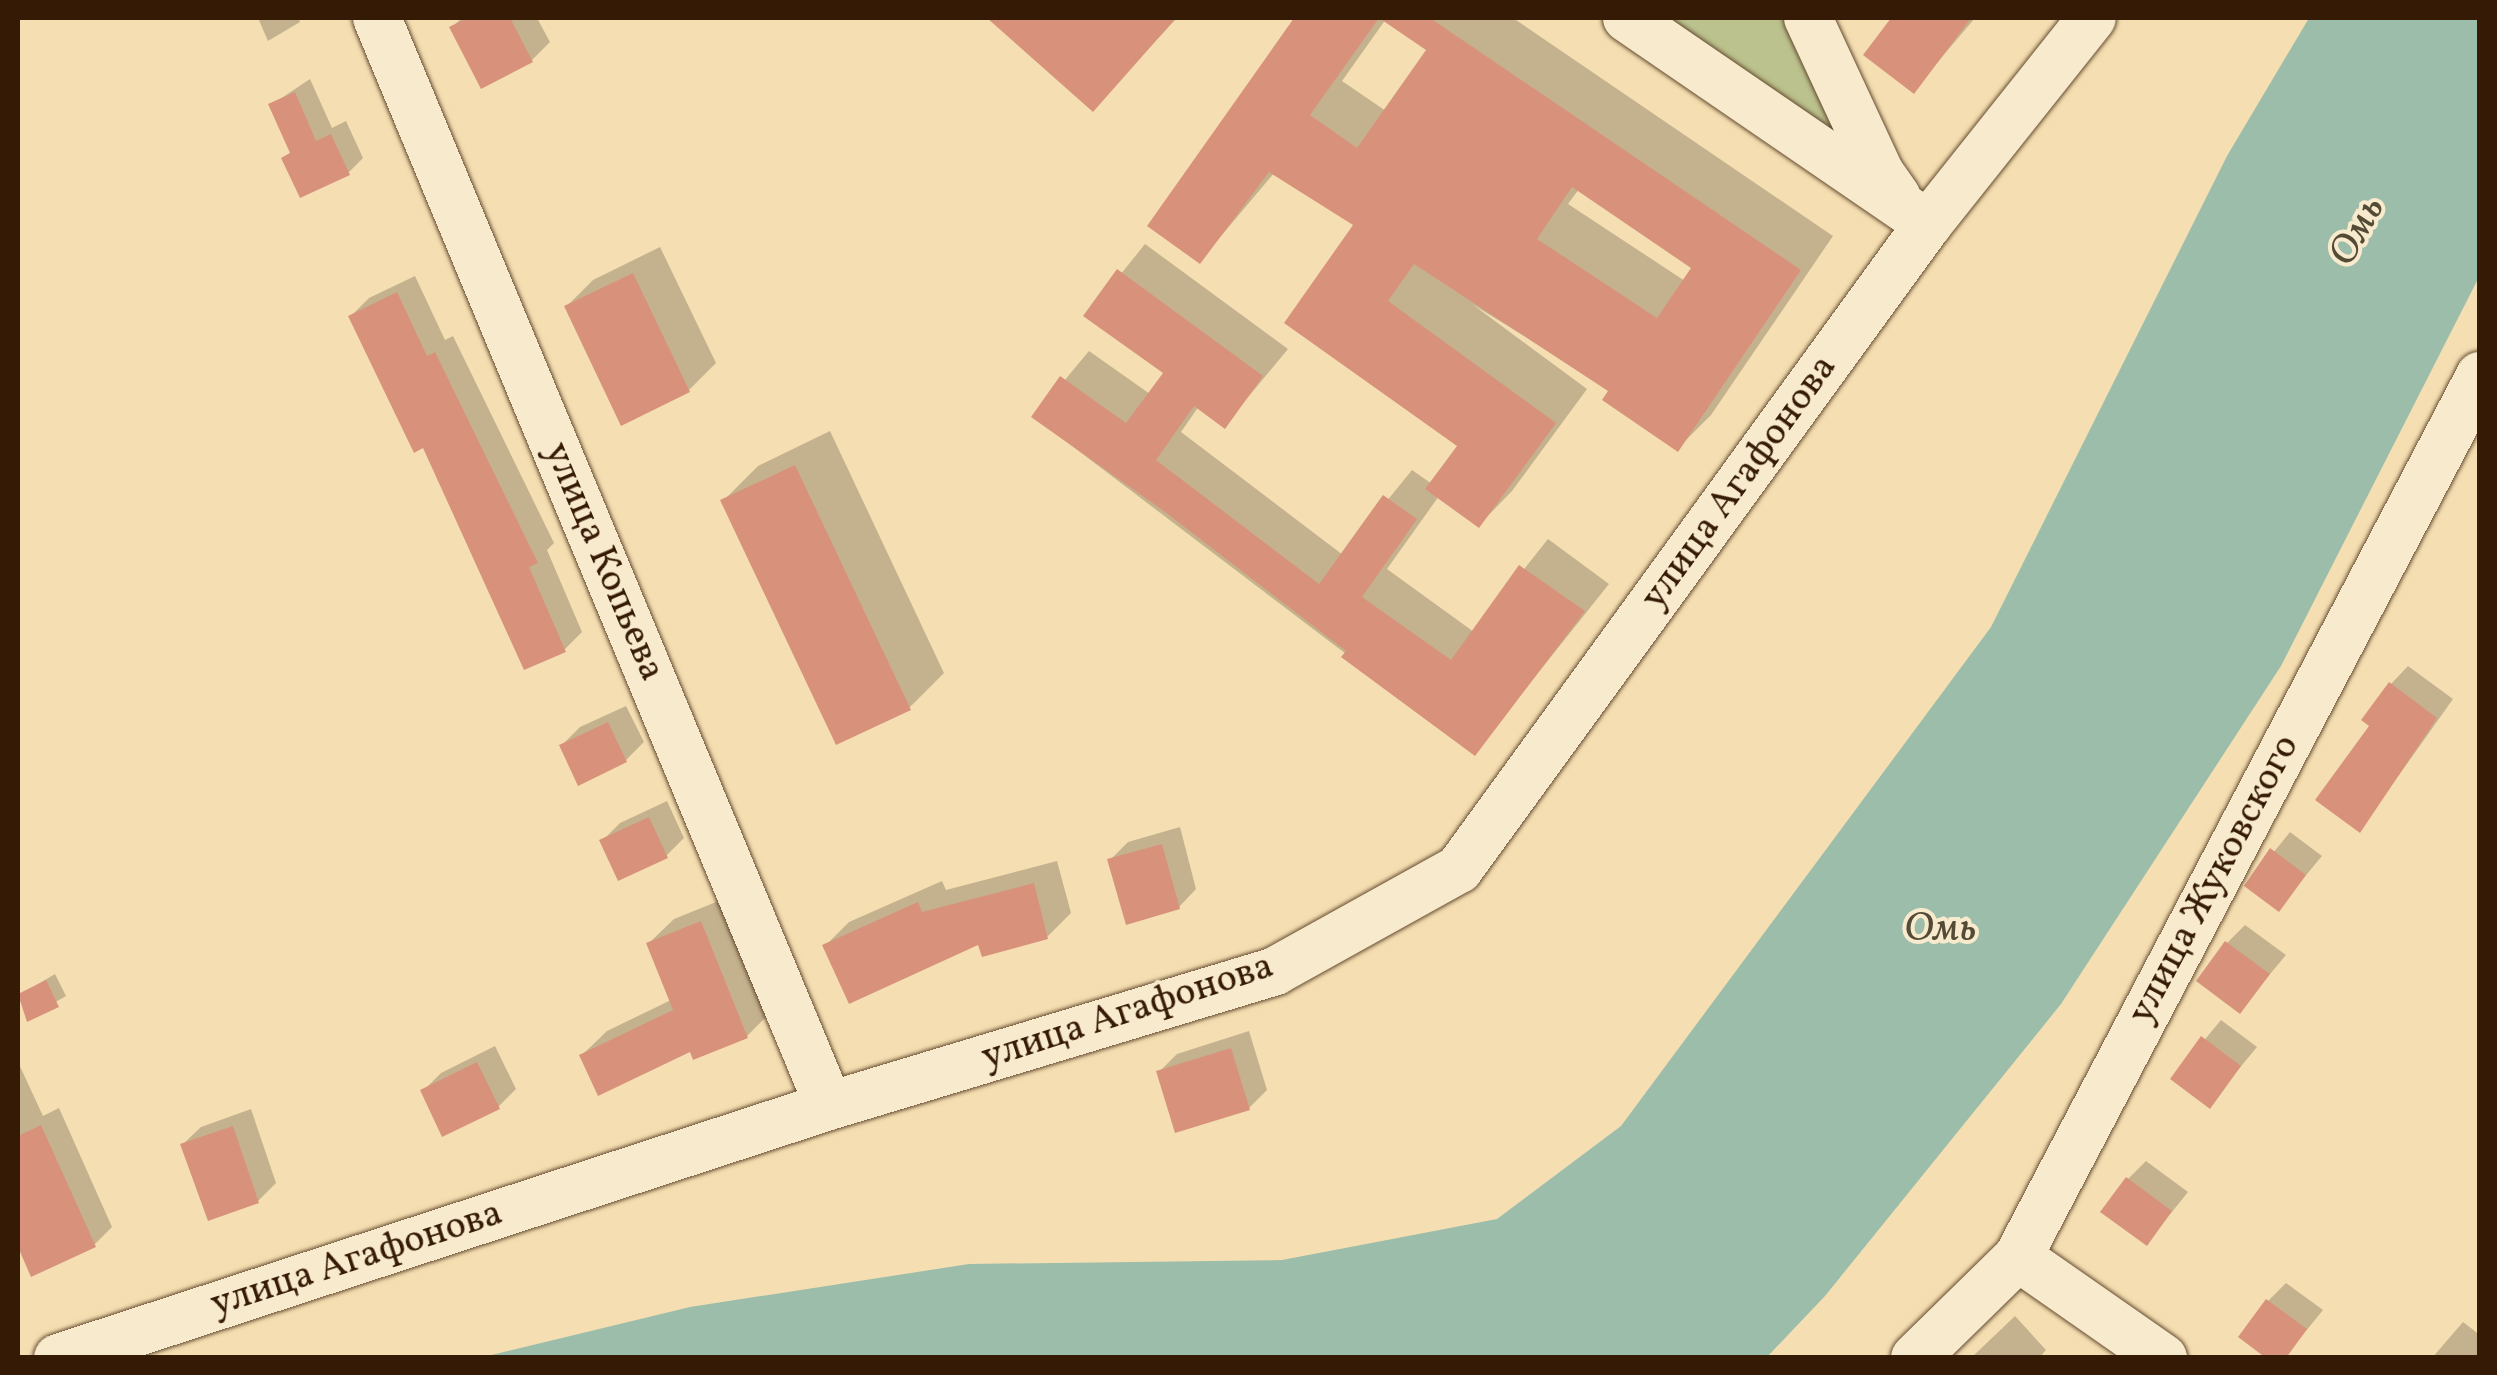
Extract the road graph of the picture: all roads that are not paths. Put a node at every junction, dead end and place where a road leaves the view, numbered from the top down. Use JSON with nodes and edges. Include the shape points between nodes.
{"nodes":[{"id":1,"x":377,"y":18,"type":"edge"},
{"id":2,"x":1627,"y":18,"type":"edge"},
{"id":3,"x":1808,"y":18,"type":"edge"},
{"id":4,"x":2092,"y":18,"type":"edge"},
{"id":5,"x":1918,"y":218,"type":"junction"},
{"id":6,"x":2480,"y":376,"type":"edge"},
{"id":7,"x":829,"y":1106,"type":"junction"},
{"id":8,"x":2018,"y":1258,"type":"junction"},
{"id":9,"x":58,"y":1358,"type":"edge"},
{"id":10,"x":1916,"y":1358,"type":"edge"},
{"id":11,"x":2162,"y":1358,"type":"edge"}],
"edges":[{"from":1,"to":7,"type":"street","name":"улица Копьева"},
{"from":2,"to":5,"type":"street"},
{"from":3,"to":5,"type":"street","via":[[1880,173]]},
{"from":4,"to":5,"type":"street","name":"улица Агафонова"},
{"from":5,"to":7,"type":"street","name":"улица Агафонова","via":[[1459,869],[1274,970]]},
{"from":6,"to":8,"type":"street","name":"улица Жуковского"},
{"from":7,"to":9,"type":"street","name":"улица Агафонова"},
{"from":8,"to":10,"type":"street","name":"улица Жуковского"},
{"from":8,"to":11,"type":"street"}]}
